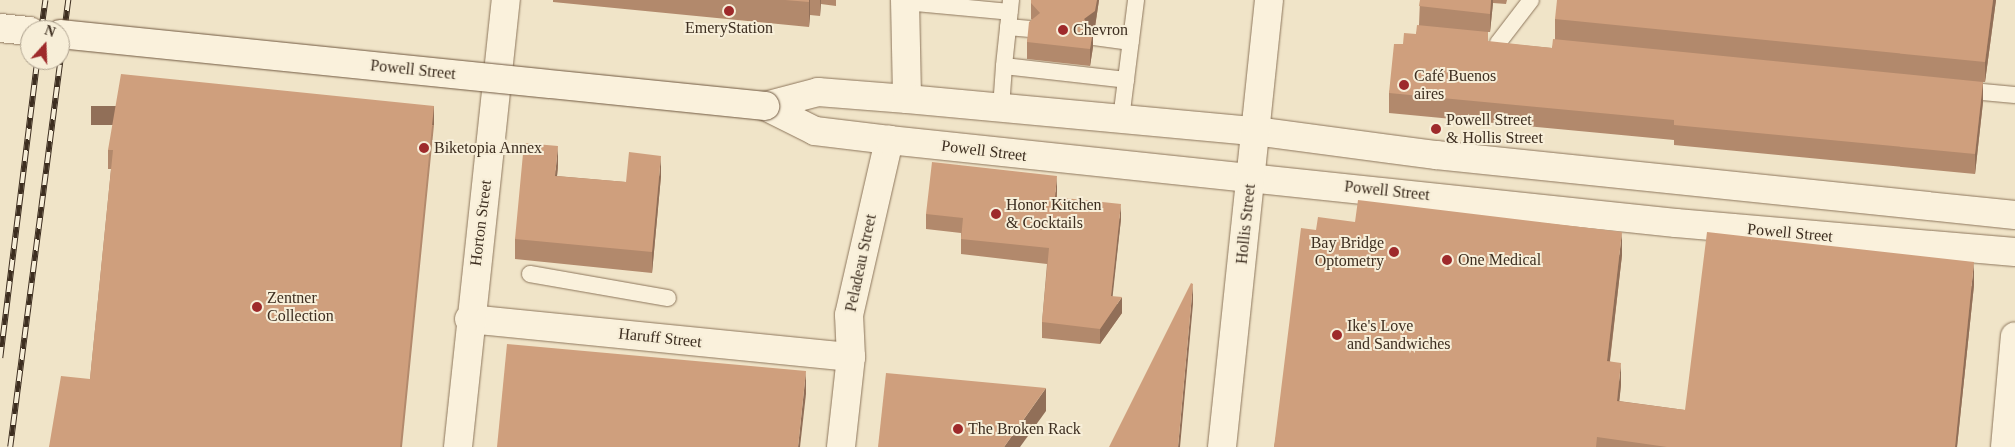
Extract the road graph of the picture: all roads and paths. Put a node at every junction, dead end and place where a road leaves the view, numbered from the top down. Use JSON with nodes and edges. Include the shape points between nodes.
{"nodes":[{"id":1,"x":506,"y":0,"type":"edge"},
{"id":2,"x":1136,"y":0,"type":"edge"},
{"id":3,"x":1269,"y":0,"type":"edge"},
{"id":4,"x":1531,"y":0,"type":"edge"},
{"id":5,"x":905,"y":1,"type":"edge"},
{"id":6,"x":1010,"y":13,"type":"edge"},
{"id":7,"x":0,"y":28,"type":"edge"},
{"id":8,"x":20,"y":30,"type":"edge"},
{"id":9,"x":1030,"y":30,"type":"edge"},
{"id":10,"x":70,"y":35,"type":"edge"},
{"id":11,"x":1094,"y":37,"type":"edge"},
{"id":12,"x":1480,"y":41,"type":"edge"},
{"id":13,"x":1131,"y":42,"type":"junction"},
{"id":14,"x":1498,"y":43,"type":"junction"},
{"id":15,"x":1518,"y":45,"type":"edge"},
{"id":16,"x":1004,"y":66,"type":"junction"},
{"id":17,"x":1126,"y":80,"type":"junction"},
{"id":18,"x":1946,"y":88,"type":"edge"},
{"id":19,"x":2015,"y":95,"type":"edge"},
{"id":20,"x":907,"y":99,"type":"junction"},
{"id":21,"x":765,"y":106,"type":"junction"},
{"id":22,"x":1001,"y":108,"type":"junction"},
{"id":23,"x":1121,"y":119,"type":"junction"},
{"id":24,"x":1255,"y":131,"type":"junction"},
{"id":25,"x":889,"y":140,"type":"junction"},
{"id":26,"x":1251,"y":177,"type":"junction"},
{"id":27,"x":2015,"y":215,"type":"edge"},
{"id":28,"x":2015,"y":252,"type":"edge"},
{"id":29,"x":530,"y":274,"type":"dead end"},
{"id":30,"x":668,"y":298,"type":"dead end"},
{"id":31,"x":469,"y":319,"type":"junction"},
{"id":32,"x":2015,"y":336,"type":"edge"},
{"id":33,"x":851,"y":357,"type":"junction"},
{"id":34,"x":458,"y":447,"type":"edge"},
{"id":35,"x":840,"y":447,"type":"edge"},
{"id":36,"x":1222,"y":447,"type":"edge"},
{"id":37,"x":2005,"y":447,"type":"edge"}],
"edges":[{"from":1,"to":31,"type":"main road","name":"Horton Street"},
{"from":2,"to":13,"type":"lane"},
{"from":3,"to":24,"type":"main road","name":"Hollis Street"},
{"from":4,"to":14,"type":"lane"},
{"from":5,"to":6,"type":"lane"},
{"from":5,"to":20,"type":"main road"},
{"from":6,"to":9,"type":"lane"},
{"from":6,"to":16,"type":"lane"},
{"from":7,"to":8,"type":"main road"},
{"from":10,"to":21,"type":"main road","name":"Powell Street","bridge":true},
{"from":11,"to":13,"type":"lane"},
{"from":12,"to":14,"type":"lane"},
{"from":13,"to":17,"type":"lane"},
{"from":14,"to":15,"type":"lane"},
{"from":16,"to":17,"type":"lane"},
{"from":16,"to":22,"type":"lane"},
{"from":17,"to":23,"type":"lane"},
{"from":18,"to":19,"type":"lane"},
{"from":20,"to":21,"type":"main road","name":"Powell Street","via":[[818,92]]},
{"from":20,"to":22,"type":"main road","name":"Powell Street"},
{"from":21,"to":25,"type":"main road","name":"Powell Street","via":[[815,131]]},
{"from":22,"to":23,"type":"main road","name":"Powell Street"},
{"from":23,"to":24,"type":"main road","name":"Powell Street"},
{"from":24,"to":26,"type":"main road","name":"Hollis Street"},
{"from":24,"to":27,"type":"main road","name":"Powell Street","via":[[1436,155]]},
{"from":25,"to":26,"type":"main road","name":"Powell Street"},
{"from":25,"to":33,"type":"main road","name":"Peladeau Street","via":[[849,315]]},
{"from":26,"to":28,"type":"main road","name":"Powell Street","via":[[1676,223]]},
{"from":26,"to":36,"type":"main road","name":"Hollis Street"},
{"from":29,"to":30,"type":"lane"},
{"from":31,"to":33,"type":"main road","name":"Haruff Street"},
{"from":31,"to":34,"type":"main road","name":"Horton Street"},
{"from":32,"to":37,"type":"main road"},
{"from":33,"to":35,"type":"main road","name":"Peladeau Street"}]}
